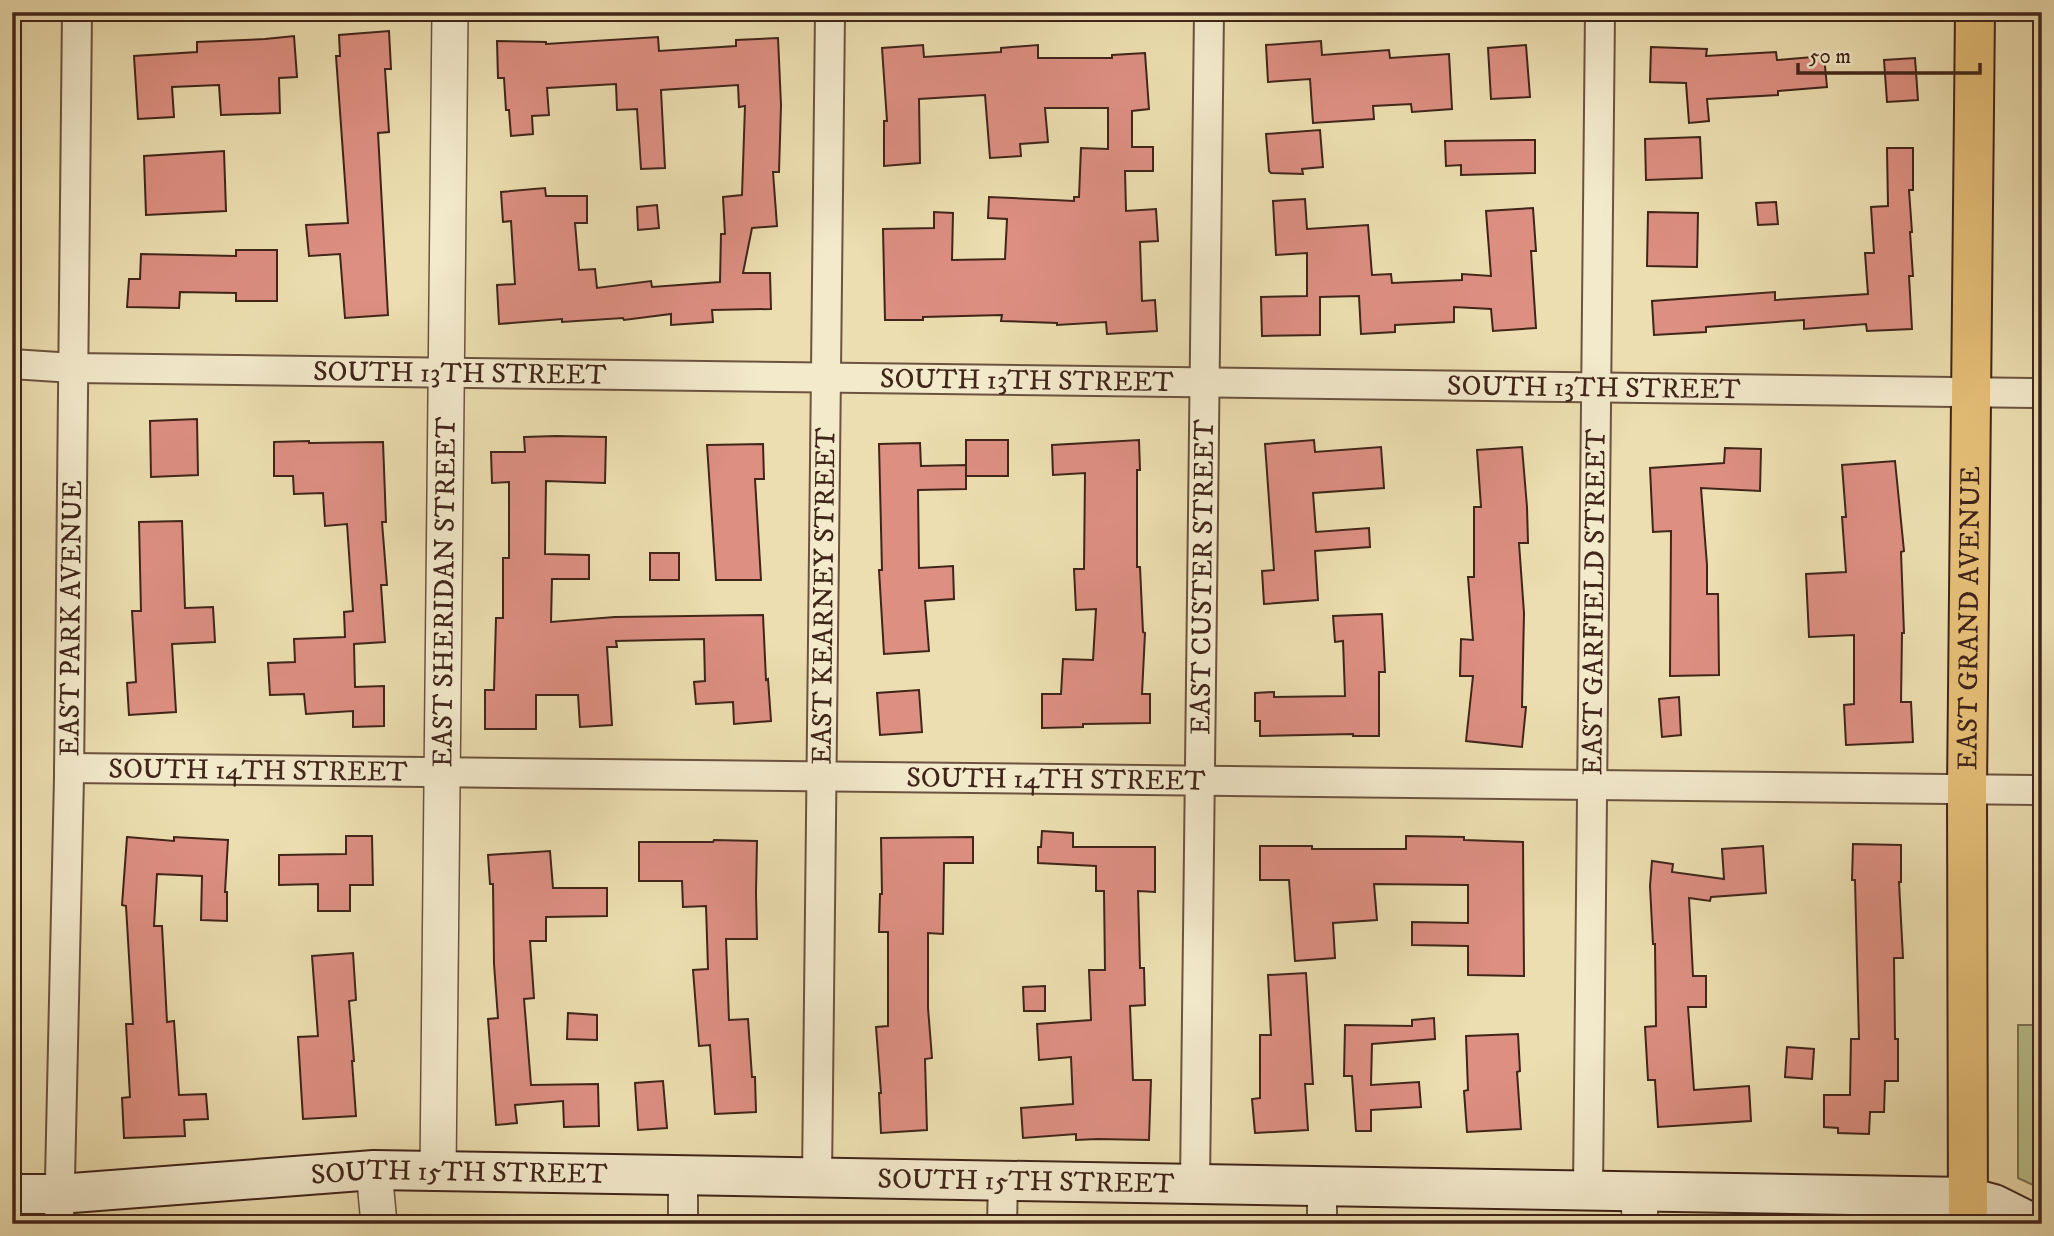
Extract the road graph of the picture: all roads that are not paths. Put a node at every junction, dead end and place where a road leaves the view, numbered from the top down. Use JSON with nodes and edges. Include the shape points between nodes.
{"nodes":[{"id":1,"x":77,"y":12,"type":"edge"},
{"id":2,"x":450,"y":12,"type":"edge"},
{"id":3,"x":830,"y":12,"type":"edge"},
{"id":4,"x":1209,"y":12,"type":"edge"},
{"id":5,"x":1601,"y":12,"type":"edge"},
{"id":6,"x":1975,"y":12,"type":"edge"},
{"id":7,"x":12,"y":364,"type":"edge"},
{"id":8,"x":73,"y":368,"type":"junction"},
{"id":9,"x":446,"y":373,"type":"junction"},
{"id":10,"x":826,"y":377,"type":"junction"},
{"id":11,"x":1205,"y":382,"type":"junction"},
{"id":12,"x":1597,"y":387,"type":"junction"},
{"id":13,"x":1972,"y":392,"type":"junction"},
{"id":14,"x":2042,"y":393,"type":"edge"},
{"id":15,"x":69,"y":768,"type":"junction"},
{"id":16,"x":442,"y":772,"type":"junction"},
{"id":17,"x":822,"y":776,"type":"junction"},
{"id":18,"x":1200,"y":781,"type":"junction"},
{"id":19,"x":1592,"y":785,"type":"junction"},
{"id":20,"x":1967,"y":789,"type":"junction"},
{"id":21,"x":2042,"y":790,"type":"edge"},
{"id":22,"x":374,"y":1170,"type":"junction"},
{"id":23,"x":438,"y":1171,"type":"junction"},
{"id":24,"x":683,"y":1176,"type":"junction"},
{"id":25,"x":817,"y":1179,"type":"junction"},
{"id":26,"x":1003,"y":1181,"type":"junction"},
{"id":27,"x":1195,"y":1184,"type":"junction"},
{"id":28,"x":1322,"y":1186,"type":"junction"},
{"id":29,"x":1588,"y":1190,"type":"junction"},
{"id":30,"x":12,"y":1194,"type":"edge"},
{"id":31,"x":1639,"y":1207,"type":"edge"},
{"id":32,"x":59,"y":1209,"type":"edge"},
{"id":33,"x":1968,"y":1210,"type":"edge"},
{"id":34,"x":379,"y":1224,"type":"edge"},
{"id":35,"x":683,"y":1224,"type":"edge"},
{"id":36,"x":1002,"y":1224,"type":"edge"},
{"id":37,"x":1322,"y":1224,"type":"edge"},
{"id":38,"x":2034,"y":1224,"type":"edge"}],
"edges":[{"from":1,"to":8,"type":"street","name":"EAST PARK AVENUE"},
{"from":2,"to":9,"type":"street","name":"EAST SHERIDAN STREET"},
{"from":3,"to":10,"type":"street","name":"EAST KEARNEY STREET"},
{"from":4,"to":11,"type":"street","name":"EAST CUSTER STREET"},
{"from":5,"to":12,"type":"street","name":"EAST GARFIELD STREET"},
{"from":6,"to":13,"type":"main road","name":"EAST GRAND AVENUE"},
{"from":7,"to":8,"type":"street","name":"SOUTH 13TH STREET"},
{"from":8,"to":9,"type":"street","name":"SOUTH 13TH STREET"},
{"from":8,"to":15,"type":"street","name":"EAST PARK AVENUE"},
{"from":9,"to":10,"type":"street","name":"SOUTH 13TH STREET"},
{"from":9,"to":16,"type":"street","name":"EAST SHERIDAN STREET"},
{"from":10,"to":11,"type":"street","name":"SOUTH 13TH STREET"},
{"from":10,"to":17,"type":"street","name":"EAST KEARNEY STREET"},
{"from":11,"to":12,"type":"street","name":"SOUTH 13TH STREET"},
{"from":11,"to":18,"type":"street","name":"EAST CUSTER STREET"},
{"from":12,"to":13,"type":"street","name":"SOUTH 13TH STREET"},
{"from":12,"to":19,"type":"street","name":"EAST GARFIELD STREET"},
{"from":13,"to":14,"type":"street","name":"SOUTH 13TH STREET"},
{"from":13,"to":20,"type":"main road","name":"EAST GRAND AVENUE"},
{"from":15,"to":16,"type":"street","name":"SOUTH 14TH STREET"},
{"from":15,"to":32,"type":"street","name":"EAST PARK AVENUE"},
{"from":16,"to":17,"type":"street","name":"SOUTH 14TH STREET"},
{"from":16,"to":23,"type":"street","name":"EAST SHERIDAN STREET"},
{"from":17,"to":18,"type":"street","name":"SOUTH 14TH STREET"},
{"from":17,"to":25,"type":"street","name":"EAST KEARNEY STREET"},
{"from":18,"to":19,"type":"street","name":"SOUTH 14TH STREET"},
{"from":18,"to":27,"type":"street","name":"EAST CUSTER STREET"},
{"from":19,"to":20,"type":"street","name":"SOUTH 14TH STREET"},
{"from":19,"to":29,"type":"street","name":"EAST GARFIELD STREET"},
{"from":20,"to":21,"type":"street","name":"SOUTH 14TH STREET"},
{"from":20,"to":33,"type":"main road","name":"EAST GRAND AVENUE"},
{"from":22,"to":23,"type":"main road","name":"SOUTH 15TH STREET"},
{"from":22,"to":32,"type":"main road","name":"SOUTH 15TH STREET"},
{"from":22,"to":34,"type":"street"},
{"from":23,"to":24,"type":"main road","name":"SOUTH 15TH STREET"},
{"from":24,"to":25,"type":"main road","name":"SOUTH 15TH STREET"},
{"from":24,"to":35,"type":"street"},
{"from":25,"to":26,"type":"main road","name":"SOUTH 15TH STREET"},
{"from":26,"to":27,"type":"main road","name":"SOUTH 15TH STREET"},
{"from":26,"to":36,"type":"street"},
{"from":27,"to":28,"type":"main road","name":"SOUTH 15TH STREET"},
{"from":28,"to":29,"type":"main road","name":"SOUTH 15TH STREET"},
{"from":28,"to":37,"type":"street"},
{"from":29,"to":31,"type":"main road","name":"SOUTH 15TH STREET"},
{"from":30,"to":32,"type":"main road","name":"SOUTH 15TH STREET"},
{"from":31,"to":33,"type":"main road","name":"SOUTH 15TH STREET"},
{"from":33,"to":38,"type":"main road","name":"SOUTH 15TH STREET","via":[[1994,1204]]}]}
